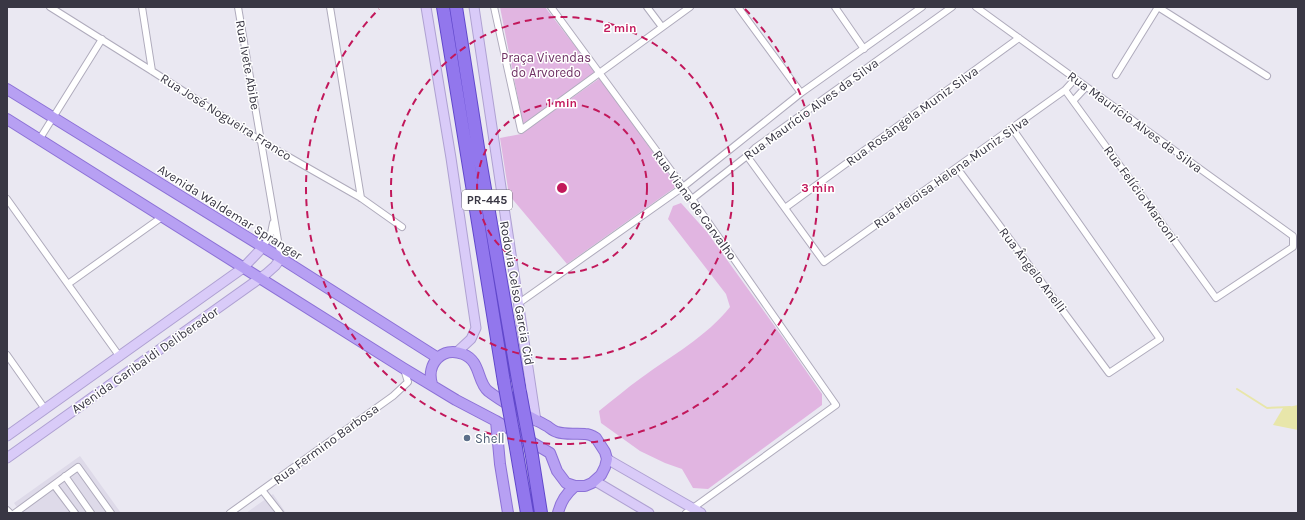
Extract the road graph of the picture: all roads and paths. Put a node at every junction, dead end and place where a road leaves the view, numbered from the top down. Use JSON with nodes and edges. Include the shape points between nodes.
{"nodes":[{"id":1,"x":142,"y":7,"type":"edge"},
{"id":2,"x":238,"y":7,"type":"edge"},
{"id":3,"x":330,"y":7,"type":"edge"},
{"id":4,"x":426,"y":7,"type":"edge"},
{"id":5,"x":443,"y":7,"type":"edge"},
{"id":6,"x":456,"y":7,"type":"edge"},
{"id":7,"x":474,"y":7,"type":"edge"},
{"id":8,"x":494,"y":7,"type":"edge"},
{"id":9,"x":551,"y":7,"type":"edge"},
{"id":10,"x":647,"y":7,"type":"edge"},
{"id":11,"x":690,"y":7,"type":"edge"},
{"id":12,"x":738,"y":7,"type":"edge"},
{"id":13,"x":834,"y":7,"type":"edge"},
{"id":14,"x":922,"y":7,"type":"edge"},
{"id":15,"x":952,"y":7,"type":"edge"},
{"id":16,"x":976,"y":7,"type":"edge"},
{"id":17,"x":53,"y":8,"type":"edge"},
{"id":18,"x":662,"y":28,"type":"junction"},
{"id":19,"x":1019,"y":38,"type":"junction"},
{"id":20,"x":102,"y":39,"type":"junction"},
{"id":21,"x":864,"y":49,"type":"junction"},
{"id":22,"x":152,"y":71,"type":"junction"},
{"id":23,"x":599,"y":73,"type":"junction"},
{"id":24,"x":1116,"y":75,"type":"dead end"},
{"id":25,"x":1266,"y":76,"type":"dead end"},
{"id":26,"x":1075,"y":79,"type":"junction"},
{"id":27,"x":1086,"y":86,"type":"junction"},
{"id":28,"x":7,"y":89,"type":"edge"},
{"id":29,"x":1065,"y":90,"type":"junction"},
{"id":30,"x":801,"y":94,"type":"junction"},
{"id":31,"x":1073,"y":101,"type":"junction"},
{"id":32,"x":53,"y":118,"type":"junction"},
{"id":33,"x":7,"y":119,"type":"edge"},
{"id":34,"x":1012,"y":128,"type":"junction"},
{"id":35,"x":39,"y":140,"type":"junction"},
{"id":36,"x":261,"y":141,"type":"junction"},
{"id":37,"x":747,"y":156,"type":"junction"},
{"id":38,"x":957,"y":168,"type":"junction"},
{"id":39,"x":683,"y":187,"type":"junction"},
{"id":40,"x":361,"y":198,"type":"junction"},
{"id":41,"x":7,"y":199,"type":"edge"},
{"id":42,"x":692,"y":199,"type":"junction"},
{"id":43,"x":785,"y":208,"type":"junction"},
{"id":44,"x":162,"y":217,"type":"junction"},
{"id":45,"x":274,"y":218,"type":"junction"},
{"id":46,"x":402,"y":227,"type":"dead end"},
{"id":47,"x":263,"y":247,"type":"junction"},
{"id":48,"x":281,"y":258,"type":"junction"},
{"id":49,"x":243,"y":268,"type":"junction"},
{"id":50,"x":261,"y":278,"type":"junction"},
{"id":51,"x":68,"y":284,"type":"junction"},
{"id":52,"x":1216,"y":298,"type":"joint"},
{"id":53,"x":519,"y":304,"type":"junction"},
{"id":54,"x":457,"y":352,"type":"junction"},
{"id":55,"x":7,"y":355,"type":"edge"},
{"id":56,"x":120,"y":357,"type":"junction"},
{"id":57,"x":438,"y":358,"type":"junction"},
{"id":58,"x":403,"y":368,"type":"junction"},
{"id":59,"x":432,"y":384,"type":"junction"},
{"id":60,"x":45,"y":409,"type":"junction"},
{"id":61,"x":496,"y":421,"type":"junction"},
{"id":62,"x":536,"y":421,"type":"junction"},
{"id":63,"x":7,"y":436,"type":"edge"},
{"id":64,"x":7,"y":458,"type":"edge"},
{"id":65,"x":607,"y":459,"type":"junction"},
{"id":66,"x":65,"y":476,"type":"junction"},
{"id":67,"x":595,"y":481,"type":"junction"},
{"id":68,"x":54,"y":485,"type":"junction"},
{"id":69,"x":575,"y":486,"type":"junction"},
{"id":70,"x":262,"y":490,"type":"junction"},
{"id":71,"x":7,"y":510,"type":"edge"},
{"id":72,"x":693,"y":511,"type":"edge"},
{"id":73,"x":10,"y":513,"type":"edge"},
{"id":74,"x":15,"y":513,"type":"edge"},
{"id":75,"x":75,"y":513,"type":"edge"},
{"id":76,"x":92,"y":513,"type":"edge"},
{"id":77,"x":111,"y":513,"type":"edge"},
{"id":78,"x":230,"y":513,"type":"edge"},
{"id":79,"x":280,"y":513,"type":"edge"},
{"id":80,"x":508,"y":513,"type":"edge"},
{"id":81,"x":527,"y":513,"type":"edge"},
{"id":82,"x":541,"y":513,"type":"edge"},
{"id":83,"x":558,"y":513,"type":"edge"},
{"id":84,"x":649,"y":513,"type":"edge"}],
"edges":[{"from":1,"to":22,"type":"street"},
{"from":2,"to":36,"type":"street","name":"Rua Ivete Abibe"},
{"from":3,"to":40,"type":"street"},
{"from":4,"to":54,"type":"street","via":[[476,328],[471,339]]},
{"from":5,"to":81,"type":"highway","name":"Rodovia Celso Garcia Cid","number":"PR-445","bridge":true},
{"from":6,"to":82,"type":"highway","name":"Rodovia Celso Garcia Cid","number":"PR-445","bridge":true},
{"from":7,"to":53,"type":"street"},
{"from":8,"to":23,"type":"street","via":[[521,130]]},
{"from":9,"to":23,"type":"street","name":"Rua Viana de Carvalho"},
{"from":10,"to":18,"type":"street"},
{"from":11,"to":18,"type":"street"},
{"from":12,"to":30,"type":"street"},
{"from":13,"to":21,"type":"street"},
{"from":14,"to":21,"type":"street"},
{"from":15,"to":37,"type":"street","name":"Rua Maurício Alves da Silva"},
{"from":16,"to":19,"type":"street","name":"Rua Maurício Alves da Silva"},
{"from":17,"to":20,"type":"street","name":"Rua José Nogueira Franco"},
{"from":18,"to":23,"type":"street"},
{"from":19,"to":26,"type":"street","name":"Rua Maurício Alves da Silva"},
{"from":19,"to":43,"type":"street","name":"Rua Rosângela Muniz Silva"},
{"from":20,"to":22,"type":"street","name":"Rua José Nogueira Franco"},
{"from":20,"to":32,"type":"street"},
{"from":21,"to":30,"type":"street"},
{"from":22,"to":36,"type":"street","name":"Rua José Nogueira Franco"},
{"from":23,"to":39,"type":"street","name":"Rua Viana de Carvalho"},
{"from":24,"to":25,"type":"street","via":[[1158,7]]},
{"from":26,"to":27,"type":"street","name":"Rua Maurício Alves da Silva"},
{"from":26,"to":29,"type":"street","name":"Rua Heloisa Helena Muniz Silva"},
{"from":27,"to":31,"type":"street"},
{"from":27,"to":52,"type":"street","name":"Rua Maurício Alves da Silva","via":[[1293,236],[1293,247]]},
{"from":28,"to":32,"type":"main road","name":"Avenida Waldemar Spranger"},
{"from":29,"to":31,"type":"street","name":"Rua Felício Marconi"},
{"from":29,"to":34,"type":"street","name":"Rua Heloisa Helena Muniz Silva"},
{"from":30,"to":39,"type":"street"},
{"from":31,"to":52,"type":"street","name":"Rua Felício Marconi"},
{"from":32,"to":35,"type":"street"},
{"from":32,"to":47,"type":"main road","name":"Avenida Waldemar Spranger"},
{"from":33,"to":35,"type":"main road"},
{"from":34,"to":38,"type":"street","name":"Rua Heloisa Helena Muniz Silva"},
{"from":34,"to":38,"type":"street","name":"Rua Ângelo Anelli","via":[[1160,339],[1109,373]]},
{"from":35,"to":44,"type":"main road"},
{"from":36,"to":40,"type":"street","name":"Rua José Nogueira Franco"},
{"from":36,"to":45,"type":"street","name":"Rua Ivete Abibe"},
{"from":37,"to":42,"type":"street","name":"Rua Maurício Alves da Silva"},
{"from":37,"to":43,"type":"street"},
{"from":38,"to":43,"type":"street","name":"Rua Heloisa Helena Muniz Silva","via":[[824,262]]},
{"from":39,"to":42,"type":"street","name":"Rua Viana de Carvalho"},
{"from":39,"to":53,"type":"street"},
{"from":40,"to":46,"type":"street","name":"Rua José Nogueira Franco"},
{"from":41,"to":51,"type":"street"},
{"from":42,"to":72,"type":"street","name":"Rua Viana de Carvalho","via":[[836,405]]},
{"from":44,"to":49,"type":"main road"},
{"from":44,"to":51,"type":"street"},
{"from":45,"to":47,"type":"street","name":"Rua Ivete Abibe","via":[[271,233]]},
{"from":45,"to":48,"type":"street","name":"Rua Ivete Abibe"},
{"from":47,"to":48,"type":"main road","name":"Avenida Waldemar Spranger"},
{"from":47,"to":49,"type":"street","name":"Avenida Garibaldi Deliberador"},
{"from":48,"to":50,"type":"street","name":"Avenida Garibaldi Deliberador"},
{"from":48,"to":57,"type":"main road","name":"Avenida Waldemar Spranger"},
{"from":49,"to":50,"type":"main road"},
{"from":49,"to":56,"type":"street","name":"Avenida Garibaldi Deliberador"},
{"from":50,"to":58,"type":"main road"},
{"from":50,"to":64,"type":"street","name":"Avenida Garibaldi Deliberador"},
{"from":51,"to":56,"type":"street"},
{"from":53,"to":62,"type":"street"},
{"from":54,"to":57,"type":"main road","via":[[447,353]]},
{"from":54,"to":62,"type":"main road","via":[[473,361],[487,390]]},
{"from":55,"to":60,"type":"street"},
{"from":56,"to":60,"type":"street","name":"Avenida Garibaldi Deliberador"},
{"from":57,"to":59,"type":"main road","via":[[432,364]]},
{"from":58,"to":59,"type":"main road"},
{"from":58,"to":70,"type":"street","name":"Rua Fermino Barbosa","via":[[408,382],[404,387]]},
{"from":59,"to":61,"type":"main road"},
{"from":60,"to":63,"type":"street","name":"Avenida Garibaldi Deliberador"},
{"from":61,"to":69,"type":"main road","via":[[550,453],[557,471],[566,483]]},
{"from":61,"to":80,"type":"main road"},
{"from":62,"to":65,"type":"main road","via":[[557,432],[584,434],[596,438],[602,445]]},
{"from":65,"to":67,"type":"main road","via":[[601,475]]},
{"from":65,"to":72,"type":"street"},
{"from":66,"to":68,"type":"street"},
{"from":66,"to":76,"type":"street"},
{"from":66,"to":77,"type":"street","via":[[78,467]]},
{"from":67,"to":69,"type":"main road","via":[[585,486]]},
{"from":67,"to":84,"type":"street"},
{"from":68,"to":74,"type":"street"},
{"from":68,"to":75,"type":"street"},
{"from":69,"to":83,"type":"main road","via":[[566,494]]},
{"from":70,"to":78,"type":"street","name":"Rua Fermino Barbosa"},
{"from":70,"to":79,"type":"street"},
{"from":71,"to":73,"type":"street"}]}
